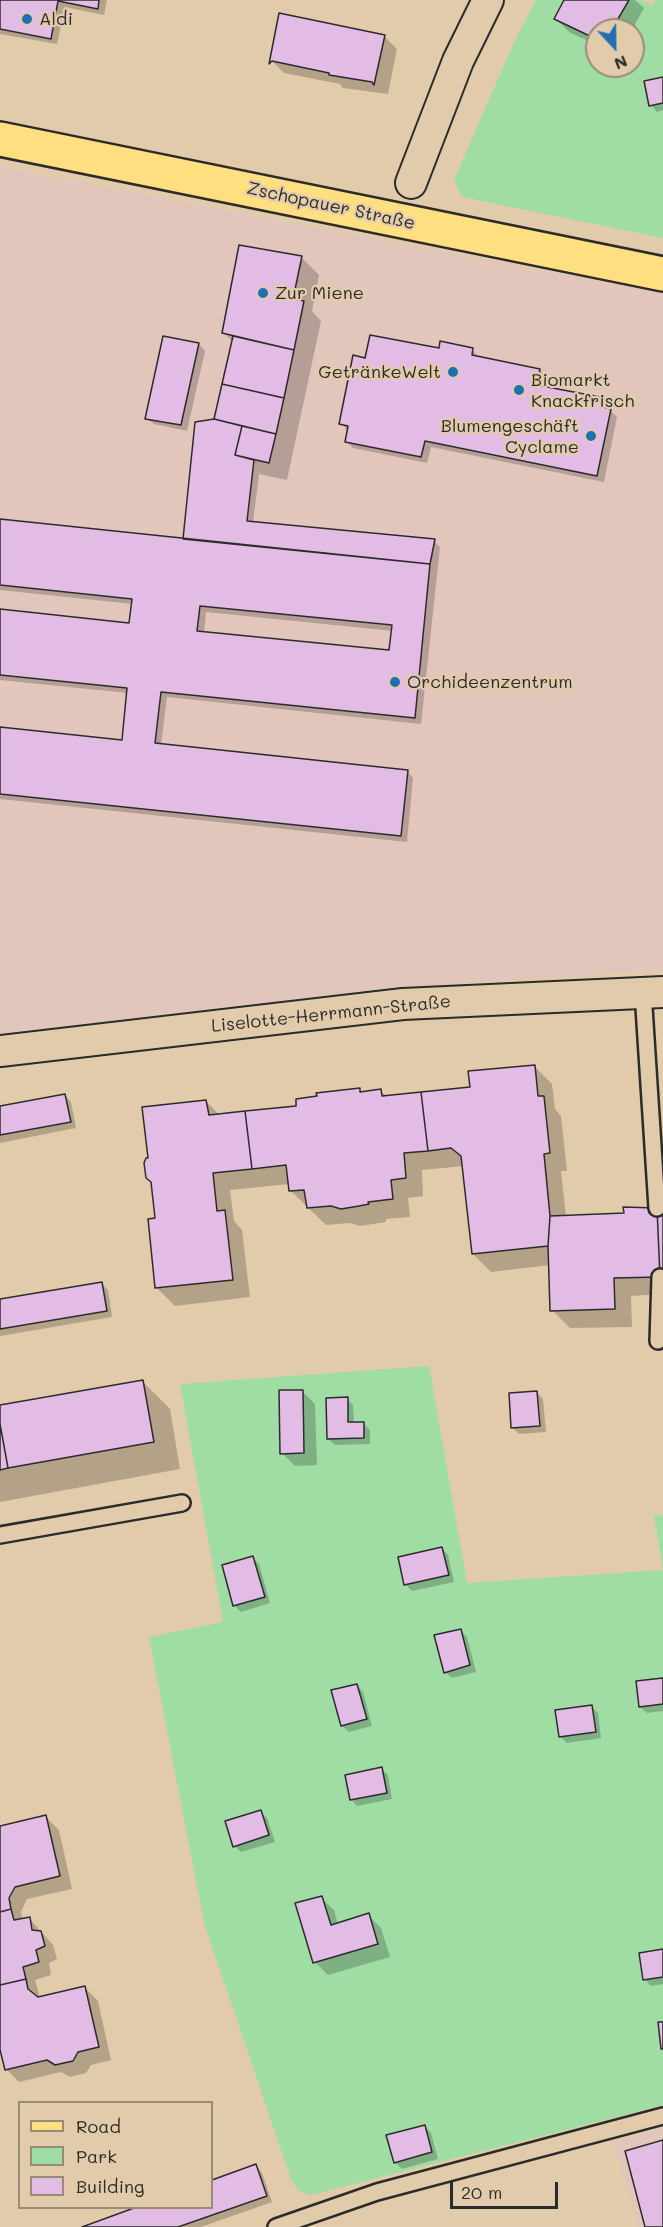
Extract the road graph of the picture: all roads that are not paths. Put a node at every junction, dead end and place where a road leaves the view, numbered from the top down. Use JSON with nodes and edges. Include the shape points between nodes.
{"nodes":[{"id":1,"x":488,"y":0,"type":"edge"},
{"id":2,"x":0,"y":139,"type":"edge"},
{"id":3,"x":411,"y":183,"type":"dead end"},
{"id":4,"x":663,"y":274,"type":"edge"},
{"id":5,"x":653,"y":992,"type":"edge"},
{"id":6,"x":0,"y":1051,"type":"edge"},
{"id":7,"x":657,"y":1208,"type":"dead end"},
{"id":8,"x":660,"y":1277,"type":"dead end"},
{"id":9,"x":658,"y":1341,"type":"dead end"},
{"id":10,"x":182,"y":1503,"type":"dead end"},
{"id":11,"x":0,"y":1535,"type":"edge"},
{"id":12,"x":663,"y":2116,"type":"edge"},
{"id":13,"x":276,"y":2227,"type":"edge"}],
"edges":[{"from":1,"to":3,"type":"street","via":[[458,61]]},
{"from":2,"to":4,"type":"main road","name":"Zschopauer Straße"},
{"from":5,"to":6,"type":"street","name":"Liselotte-Herrmann-Straße","via":[[403,1004]]},
{"from":5,"to":7,"type":"lane"},
{"from":8,"to":9,"type":"lane"},
{"from":10,"to":11,"type":"lane"},
{"from":12,"to":13,"type":"lane","via":[[377,2192]]}]}
